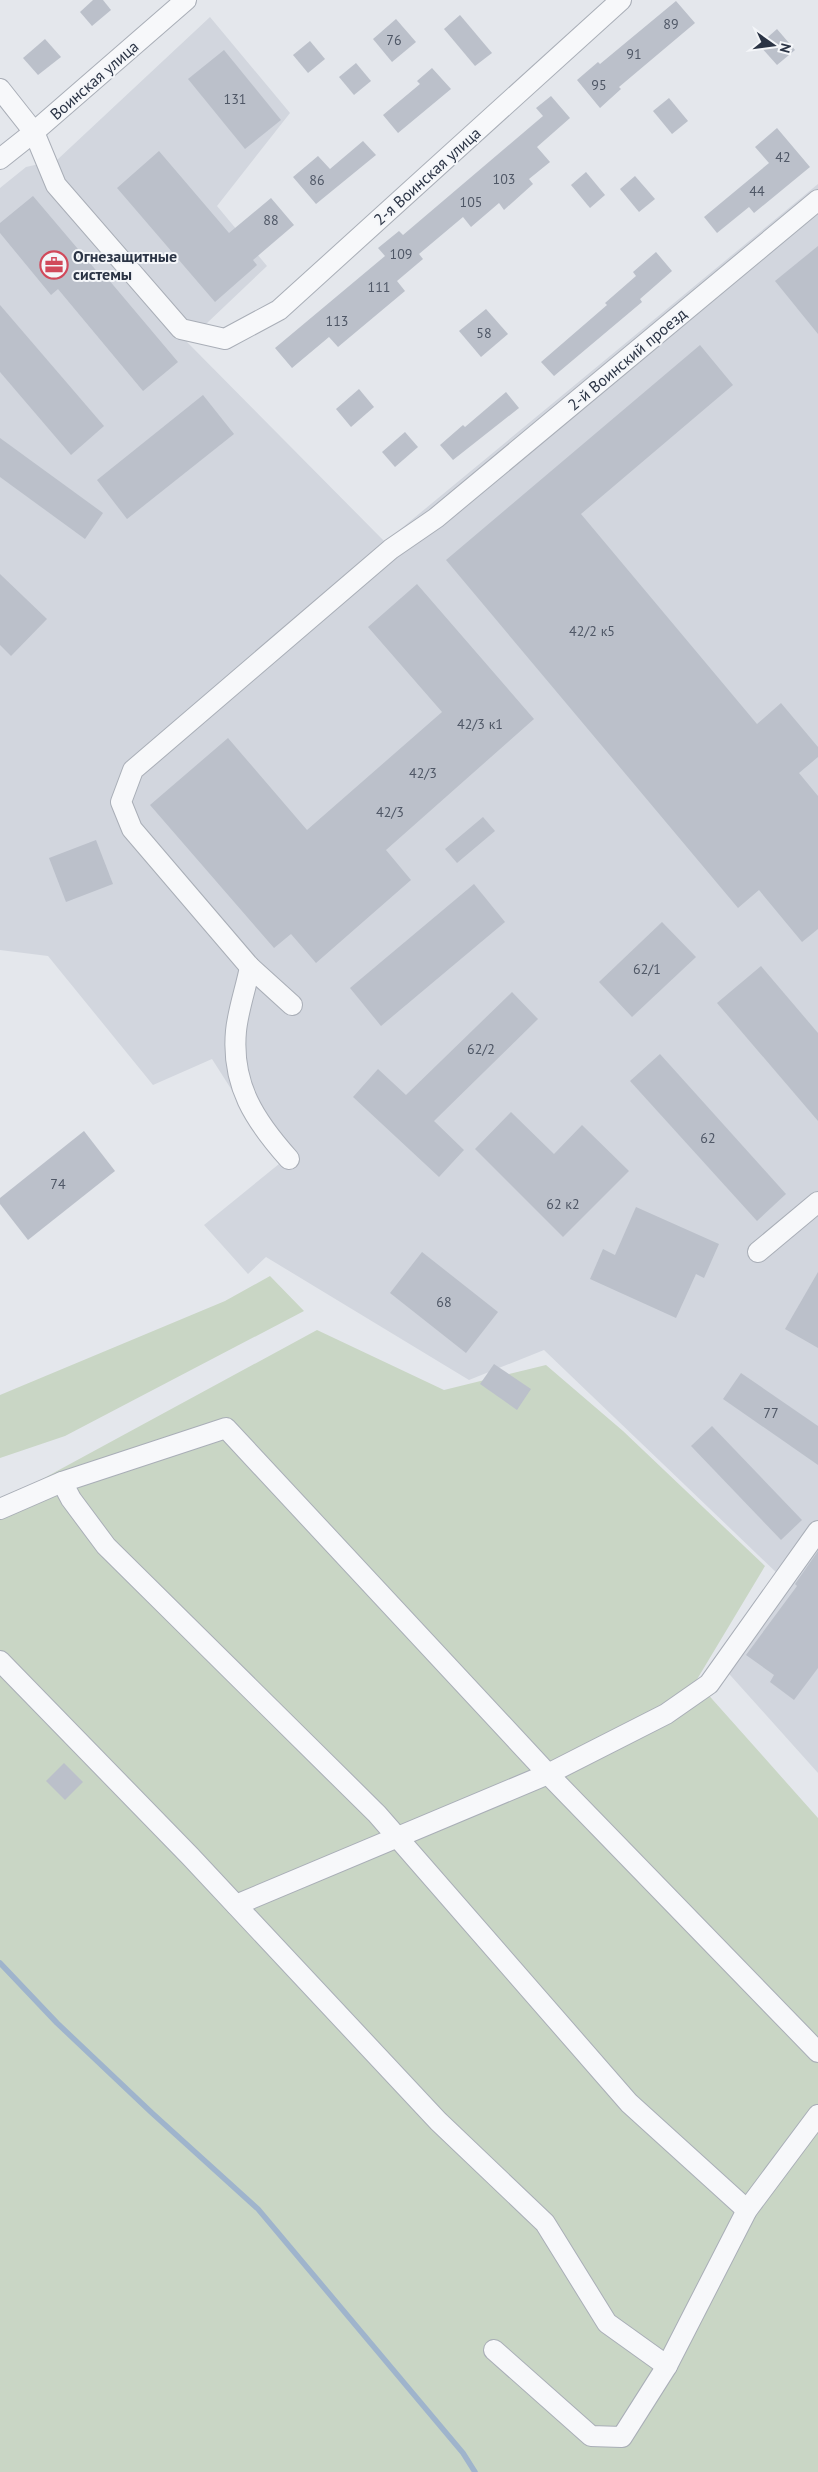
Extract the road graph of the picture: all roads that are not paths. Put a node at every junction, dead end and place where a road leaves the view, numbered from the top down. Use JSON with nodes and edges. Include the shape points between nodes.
{"nodes":[{"id":1,"x":186,"y":0,"type":"edge"},
{"id":2,"x":621,"y":0,"type":"edge"},
{"id":3,"x":0,"y":88,"type":"edge"},
{"id":4,"x":34,"y":132,"type":"junction"},
{"id":5,"x":0,"y":159,"type":"edge"},
{"id":6,"x":818,"y":200,"type":"edge"},
{"id":7,"x":250,"y":967,"type":"junction"},
{"id":8,"x":292,"y":1005,"type":"dead end"},
{"id":9,"x":289,"y":1159,"type":"dead end"},
{"id":10,"x":818,"y":1202,"type":"edge"},
{"id":11,"x":758,"y":1252,"type":"dead end"},
{"id":12,"x":62,"y":1482,"type":"junction"},
{"id":13,"x":0,"y":1509,"type":"edge"},
{"id":14,"x":818,"y":1531,"type":"edge"},
{"id":15,"x":0,"y":1661,"type":"edge"},
{"id":16,"x":548,"y":1774,"type":"junction"},
{"id":17,"x":398,"y":1837,"type":"junction"},
{"id":18,"x":236,"y":1906,"type":"junction"},
{"id":19,"x":818,"y":2052,"type":"edge"},
{"id":20,"x":818,"y":2115,"type":"edge"},
{"id":21,"x":747,"y":2210,"type":"junction"},
{"id":22,"x":494,"y":2350,"type":"dead end"},
{"id":23,"x":667,"y":2366,"type":"junction"}],
"edges":[{"from":1,"to":4,"type":"street","name":"Воинская улица"},
{"from":2,"to":4,"type":"street","name":"2-я Воинская улица","via":[[279,310],[225,339],[181,328],[56,185]]},
{"from":3,"to":4,"type":"street"},
{"from":4,"to":5,"type":"street","name":"Воинская улица"},
{"from":6,"to":7,"type":"street","name":"2-й Воинский проезд","via":[[436,518],[391,549],[133,770],[121,802],[132,829]]},
{"from":7,"to":8,"type":"street","name":"2-й Воинский проезд"},
{"from":7,"to":9,"type":"street","via":[[236,1030],[237,1074],[244,1095],[267,1135]]},
{"from":10,"to":11,"type":"street"},
{"from":12,"to":13,"type":"street"},
{"from":12,"to":16,"type":"street","via":[[226,1428]]},
{"from":12,"to":17,"type":"street","via":[[106,1546]]},
{"from":14,"to":16,"type":"street","via":[[709,1684],[666,1714]]},
{"from":15,"to":18,"type":"street"},
{"from":16,"to":17,"type":"street"},
{"from":16,"to":19,"type":"street"},
{"from":17,"to":18,"type":"street"},
{"from":17,"to":21,"type":"street","via":[[629,2103]]},
{"from":18,"to":23,"type":"street","via":[[438,2121],[544,2223],[607,2323]]},
{"from":20,"to":21,"type":"street"},
{"from":21,"to":23,"type":"street"},
{"from":22,"to":23,"type":"street","via":[[591,2436],[622,2437]]}]}
